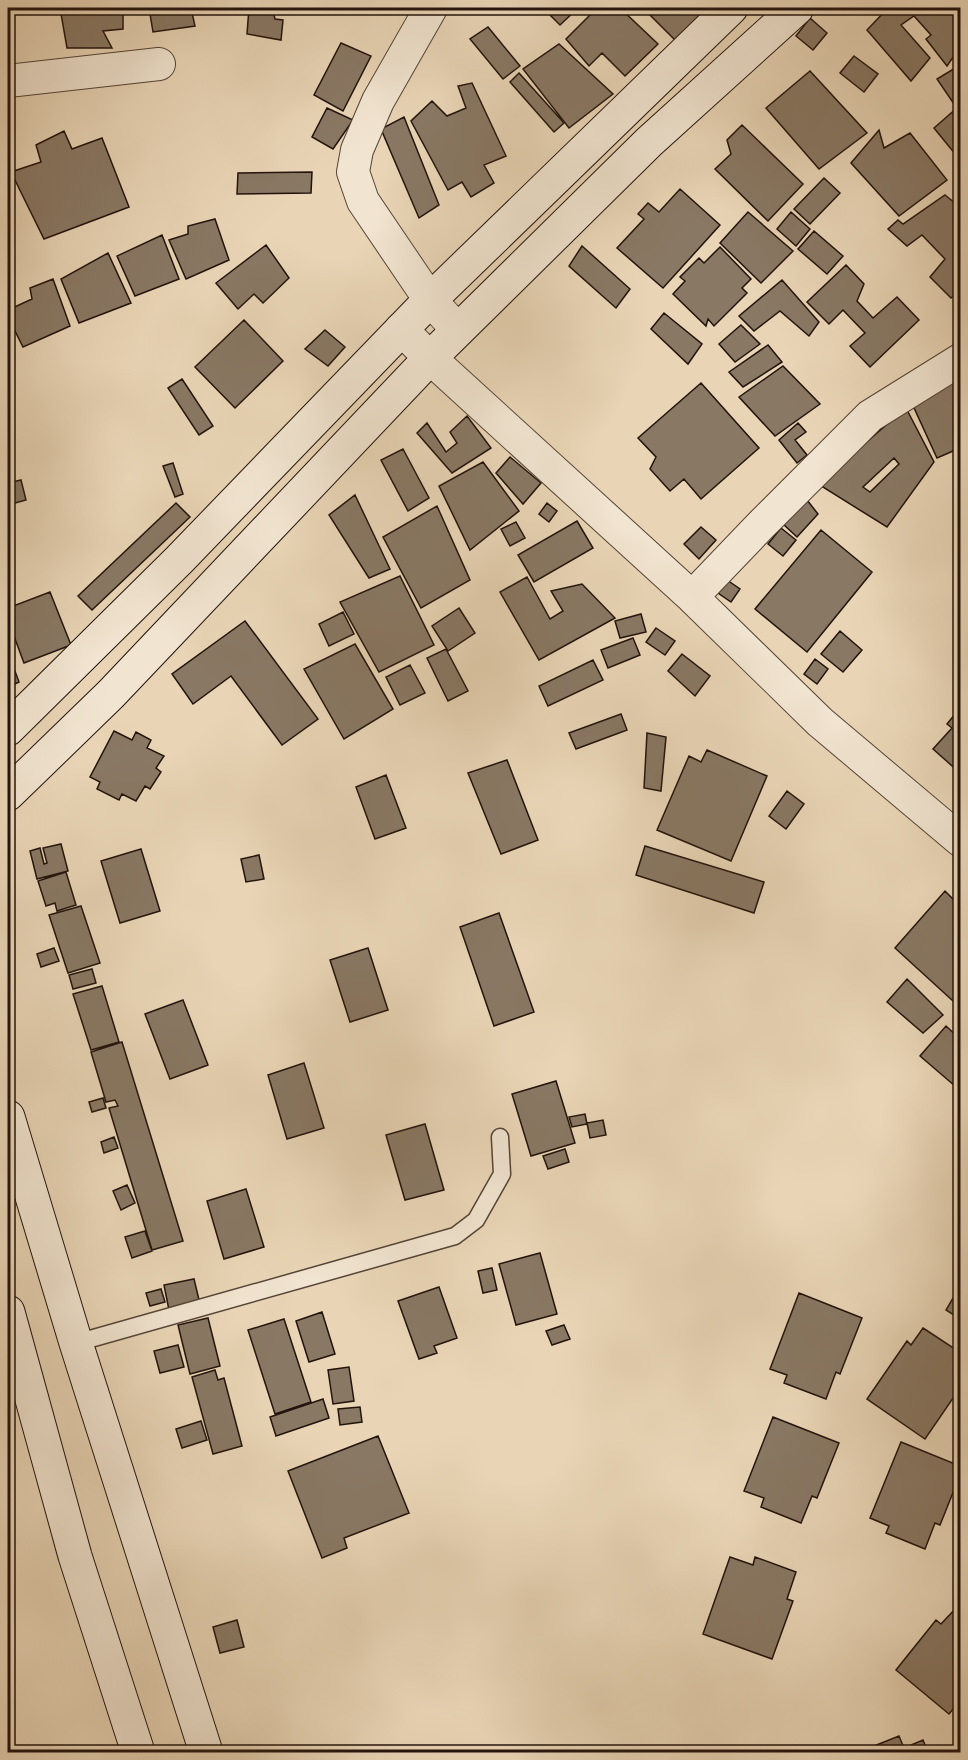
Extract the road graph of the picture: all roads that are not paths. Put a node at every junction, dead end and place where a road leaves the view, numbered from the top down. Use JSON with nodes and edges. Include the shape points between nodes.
{"nodes":[{"id":1,"x":431,"y":8,"type":"edge"},
{"id":2,"x":731,"y":8,"type":"edge"},
{"id":3,"x":796,"y":8,"type":"edge"},
{"id":4,"x":159,"y":64,"type":"dead end"},
{"id":5,"x":8,"y":81,"type":"edge"},
{"id":6,"x":430,"y":300,"type":"junction"},
{"id":7,"x":401,"y":329,"type":"junction"},
{"id":8,"x":458,"y":330,"type":"junction"},
{"id":9,"x":430,"y":358,"type":"junction"},
{"id":10,"x":960,"y":360,"type":"edge"},
{"id":11,"x":692,"y":597,"type":"junction"},
{"id":12,"x":8,"y":729,"type":"edge"},
{"id":13,"x":8,"y":794,"type":"edge"},
{"id":14,"x":960,"y":840,"type":"edge"},
{"id":15,"x":8,"y":1117,"type":"edge"},
{"id":16,"x":500,"y":1137,"type":"dead end"},
{"id":17,"x":8,"y":1312,"type":"edge"},
{"id":18,"x":76,"y":1343,"type":"junction"},
{"id":19,"x":13,"y":1349,"type":"edge"},
{"id":20,"x":138,"y":1752,"type":"edge"},
{"id":21,"x":206,"y":1752,"type":"edge"}],
"edges":[{"from":1,"to":6,"type":"street","via":[[378,100],[357,150],[353,172],[363,201]]},
{"from":2,"to":6,"type":"street"},
{"from":3,"to":8,"type":"street","via":[[649,142]]},
{"from":4,"to":5,"type":"street"},
{"from":6,"to":7,"type":"street"},
{"from":6,"to":8,"type":"street"},
{"from":7,"to":9,"type":"street"},
{"from":7,"to":12,"type":"street","via":[[179,560]]},
{"from":8,"to":9,"type":"street"},
{"from":9,"to":11,"type":"street"},
{"from":9,"to":13,"type":"street","via":[[111,694]]},
{"from":10,"to":11,"type":"street","via":[[870,417]]},
{"from":11,"to":14,"type":"street","via":[[820,722]]},
{"from":15,"to":18,"type":"street"},
{"from":16,"to":18,"type":"lane","via":[[502,1174],[476,1220],[455,1236]]},
{"from":17,"to":19,"type":"street"},
{"from":18,"to":21,"type":"street"},
{"from":19,"to":20,"type":"street"}]}
